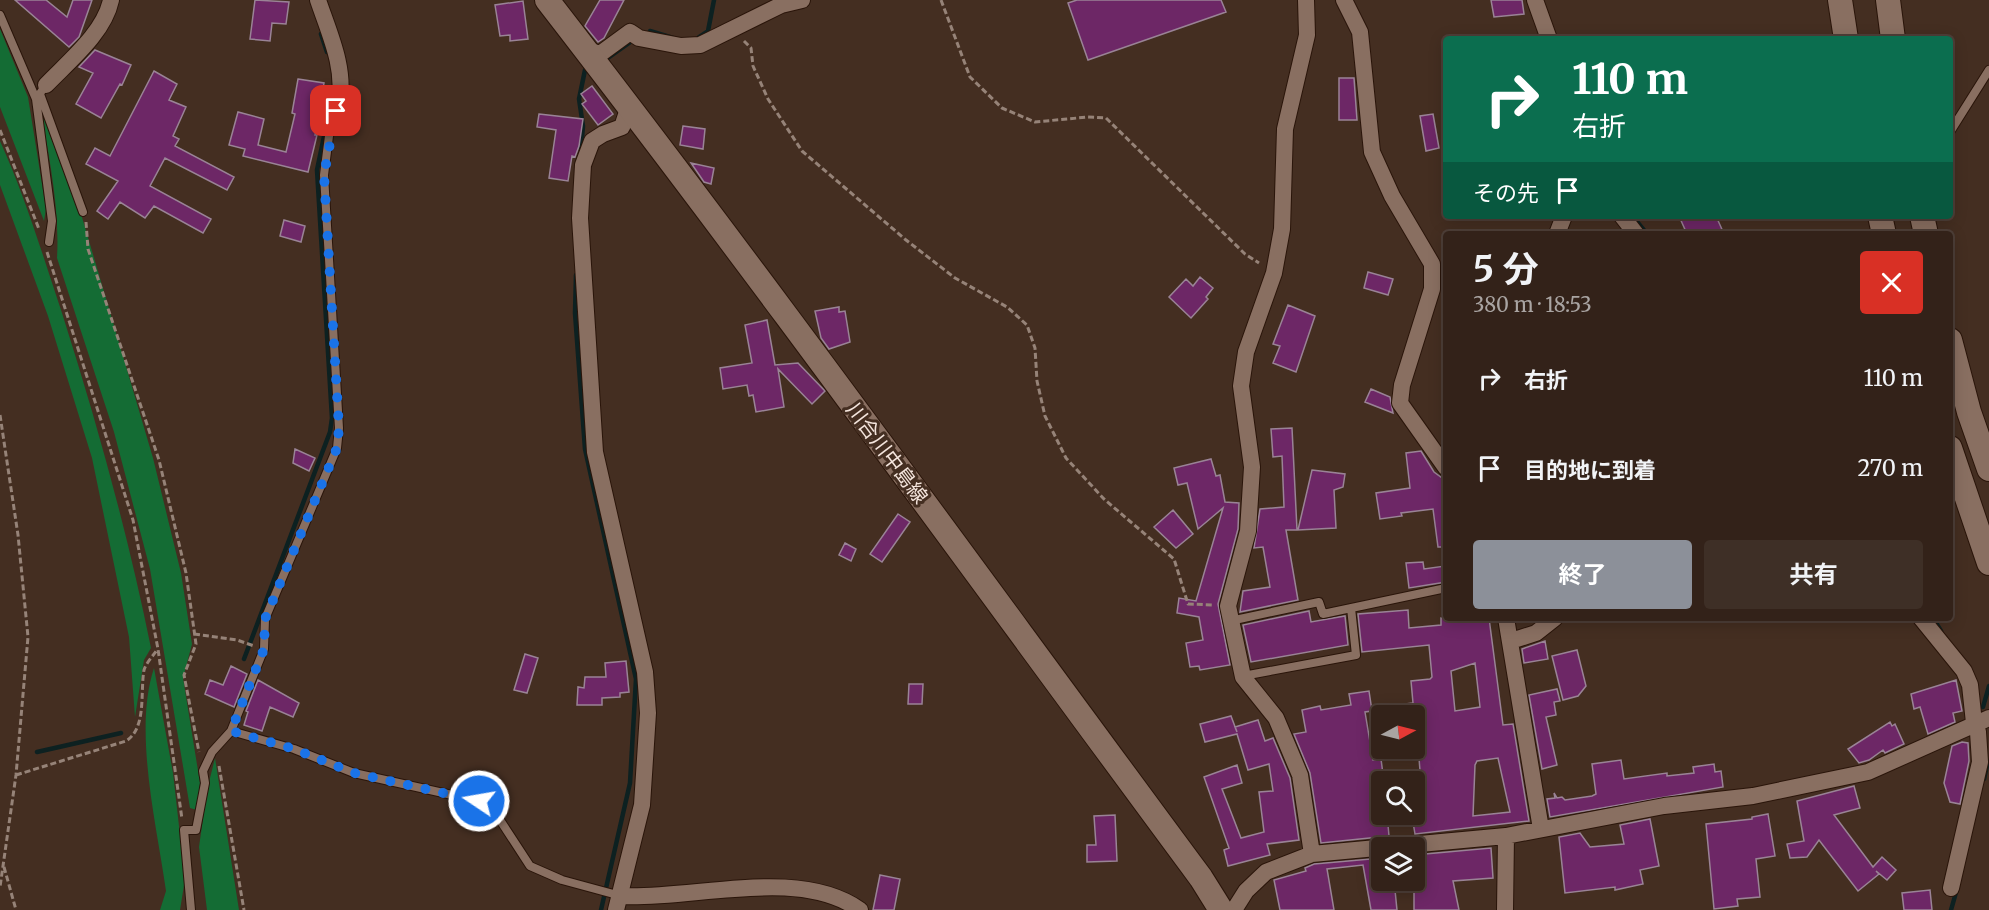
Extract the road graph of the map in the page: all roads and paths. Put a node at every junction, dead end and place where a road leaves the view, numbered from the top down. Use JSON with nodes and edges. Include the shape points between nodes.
{"nodes":[{"id":1,"x":111,"y":0,"type":"edge"},
{"id":2,"x":318,"y":0,"type":"edge"},
{"id":3,"x":547,"y":0,"type":"edge"},
{"id":4,"x":802,"y":0,"type":"edge"},
{"id":5,"x":941,"y":0,"type":"edge"},
{"id":6,"x":1306,"y":0,"type":"edge"},
{"id":7,"x":1344,"y":0,"type":"edge"},
{"id":8,"x":1535,"y":0,"type":"edge"},
{"id":9,"x":1840,"y":0,"type":"edge"},
{"id":10,"x":1888,"y":0,"type":"edge"},
{"id":11,"x":0,"y":15,"type":"edge"},
{"id":12,"x":722,"y":33,"type":"junction"},
{"id":13,"x":1548,"y":36,"type":"edge"},
{"id":14,"x":1846,"y":36,"type":"edge"},
{"id":15,"x":1893,"y":36,"type":"edge"},
{"id":16,"x":585,"y":49,"type":"junction"},
{"id":17,"x":1989,"y":70,"type":"edge"},
{"id":18,"x":41,"y":93,"type":"junction"},
{"id":19,"x":339,"y":104,"type":"joint"},
{"id":20,"x":629,"y":106,"type":"junction"},
{"id":21,"x":1953,"y":127,"type":"edge"},
{"id":22,"x":0,"y":130,"type":"edge"},
{"id":23,"x":83,"y":212,"type":"joint"},
{"id":24,"x":1624,"y":219,"type":"edge"},
{"id":25,"x":1634,"y":231,"type":"edge"},
{"id":26,"x":46,"y":242,"type":"junction"},
{"id":27,"x":1274,"y":273,"type":"junction"},
{"id":28,"x":1953,"y":351,"type":"edge"},
{"id":29,"x":0,"y":415,"type":"edge"},
{"id":30,"x":1953,"y":457,"type":"edge"},
{"id":31,"x":1443,"y":464,"type":"edge"},
{"id":32,"x":1989,"y":469,"type":"edge"},
{"id":33,"x":1989,"y":563,"type":"edge"},
{"id":34,"x":1443,"y":589,"type":"edge"},
{"id":35,"x":1351,"y":608,"type":"junction"},
{"id":36,"x":1229,"y":613,"type":"junction"},
{"id":37,"x":1507,"y":621,"type":"edge"},
{"id":38,"x":1552,"y":621,"type":"edge"},
{"id":39,"x":1923,"y":621,"type":"edge"},
{"id":40,"x":194,"y":634,"type":"junction"},
{"id":41,"x":1511,"y":641,"type":"junction"},
{"id":42,"x":257,"y":646,"type":"dead end"},
{"id":43,"x":158,"y":649,"type":"junction"},
{"id":44,"x":1243,"y":677,"type":"junction"},
{"id":45,"x":1982,"y":720,"type":"edge"},
{"id":46,"x":231,"y":731,"type":"junction"},
{"id":47,"x":219,"y":765,"type":"dead end"},
{"id":48,"x":203,"y":771,"type":"junction"},
{"id":49,"x":16,"y":775,"type":"junction"},
{"id":50,"x":1541,"y":829,"type":"junction"},
{"id":51,"x":184,"y":830,"type":"junction"},
{"id":52,"x":1506,"y":836,"type":"junction"},
{"id":53,"x":1312,"y":854,"type":"junction"},
{"id":54,"x":4,"y":865,"type":"junction"},
{"id":55,"x":0,"y":887,"type":"edge"},
{"id":56,"x":1951,"y":888,"type":"dead end"},
{"id":57,"x":616,"y":900,"type":"edge"},
{"id":58,"x":16,"y":910,"type":"edge"},
{"id":59,"x":191,"y":910,"type":"edge"},
{"id":60,"x":243,"y":910,"type":"edge"},
{"id":61,"x":860,"y":910,"type":"edge"},
{"id":62,"x":1221,"y":910,"type":"edge"},
{"id":63,"x":1234,"y":910,"type":"edge"},
{"id":64,"x":1505,"y":910,"type":"edge"}],
"edges":[{"from":1,"to":18,"type":"street","via":[[109,11],[84,45]]},
{"from":2,"to":19,"type":"street","via":[[340,69]]},
{"from":3,"to":16,"type":"main road","name":"川合川中島線"},
{"from":4,"to":12,"type":"street","via":[[781,5]]},
{"from":5,"to":27,"type":"path","via":[[970,77],[1002,108],[1035,122],[1106,118],[1245,254]]},
{"from":6,"to":27,"type":"street","via":[[1307,35],[1285,129],[1282,229]]},
{"from":7,"to":31,"type":"street","via":[[1360,32],[1372,152],[1392,196],[1432,264],[1432,289],[1400,403]]},
{"from":8,"to":13,"type":"street"},
{"from":9,"to":14,"type":"main road"},
{"from":10,"to":15,"type":"main road"},
{"from":11,"to":18,"type":"lane"},
{"from":12,"to":16,"type":"street","via":[[700,45],[681,46],[639,38],[630,32],[600,54]]},
{"from":12,"to":36,"type":"path","via":[[737,36],[751,48],[753,66],[768,99],[802,151],[939,266],[1007,307],[1027,325],[1035,348],[1045,416],[1066,458],[1104,499],[1174,559],[1188,604]]},
{"from":16,"to":20,"type":"main road","name":"川合川中島線"},
{"from":17,"to":21,"type":"lane"},
{"from":18,"to":23,"type":"lane"},
{"from":18,"to":26,"type":"lane","via":[[52,221]]},
{"from":19,"to":46,"type":"lane","via":[[329,136],[324,175],[337,448],[265,619],[264,649]]},
{"from":20,"to":57,"type":"street","via":[[622,127],[592,141],[583,165],[580,218],[595,452],[645,672],[648,713],[642,805]]},
{"from":20,"to":62,"type":"main road","name":"川合川中島線"},
{"from":22,"to":26,"type":"path"},
{"from":23,"to":40,"type":"path","via":[[88,249],[159,459],[186,573]]},
{"from":24,"to":25,"type":"street"},
{"from":26,"to":43,"type":"path","via":[[133,520]]},
{"from":27,"to":36,"type":"street","via":[[1246,352],[1241,386],[1252,467],[1248,531]]},
{"from":28,"to":32,"type":"main road"},
{"from":29,"to":49,"type":"path","via":[[28,637]]},
{"from":30,"to":33,"type":"main road"},
{"from":34,"to":35,"type":"lane"},
{"from":35,"to":36,"type":"lane","via":[[1323,614],[1319,602]]},
{"from":35,"to":44,"type":"lane","via":[[1356,655]]},
{"from":36,"to":44,"type":"street"},
{"from":37,"to":41,"type":"street"},
{"from":38,"to":41,"type":"street","via":[[1536,633]]},
{"from":39,"to":45,"type":"street","via":[[1964,671]]},
{"from":40,"to":42,"type":"path"},
{"from":40,"to":48,"type":"path","via":[[196,644],[184,675]]},
{"from":41,"to":50,"type":"street"},
{"from":43,"to":49,"type":"path","via":[[145,668],[134,736]]},
{"from":43,"to":51,"type":"path"},
{"from":44,"to":53,"type":"street","via":[[1276,718],[1300,775]]},
{"from":45,"to":50,"type":"street","via":[[1868,772],[1753,796],[1664,806]]},
{"from":45,"to":56,"type":"street","via":[[1978,732],[1980,762]]},
{"from":46,"to":48,"type":"lane","via":[[212,752]]},
{"from":46,"to":57,"type":"lane","via":[[294,749],[354,773],[479,801],[500,820],[530,866]]},
{"from":47,"to":60,"type":"path"},
{"from":48,"to":51,"type":"lane","via":[[205,783],[196,830]]},
{"from":49,"to":54,"type":"path"},
{"from":50,"to":52,"type":"street"},
{"from":51,"to":59,"type":"lane"},
{"from":52,"to":53,"type":"street"},
{"from":52,"to":64,"type":"street"},
{"from":53,"to":63,"type":"street","via":[[1266,872],[1246,891]]},
{"from":54,"to":55,"type":"path"},
{"from":54,"to":58,"type":"path"},
{"from":57,"to":61,"type":"street","via":[[779,888],[843,898]]}]}
